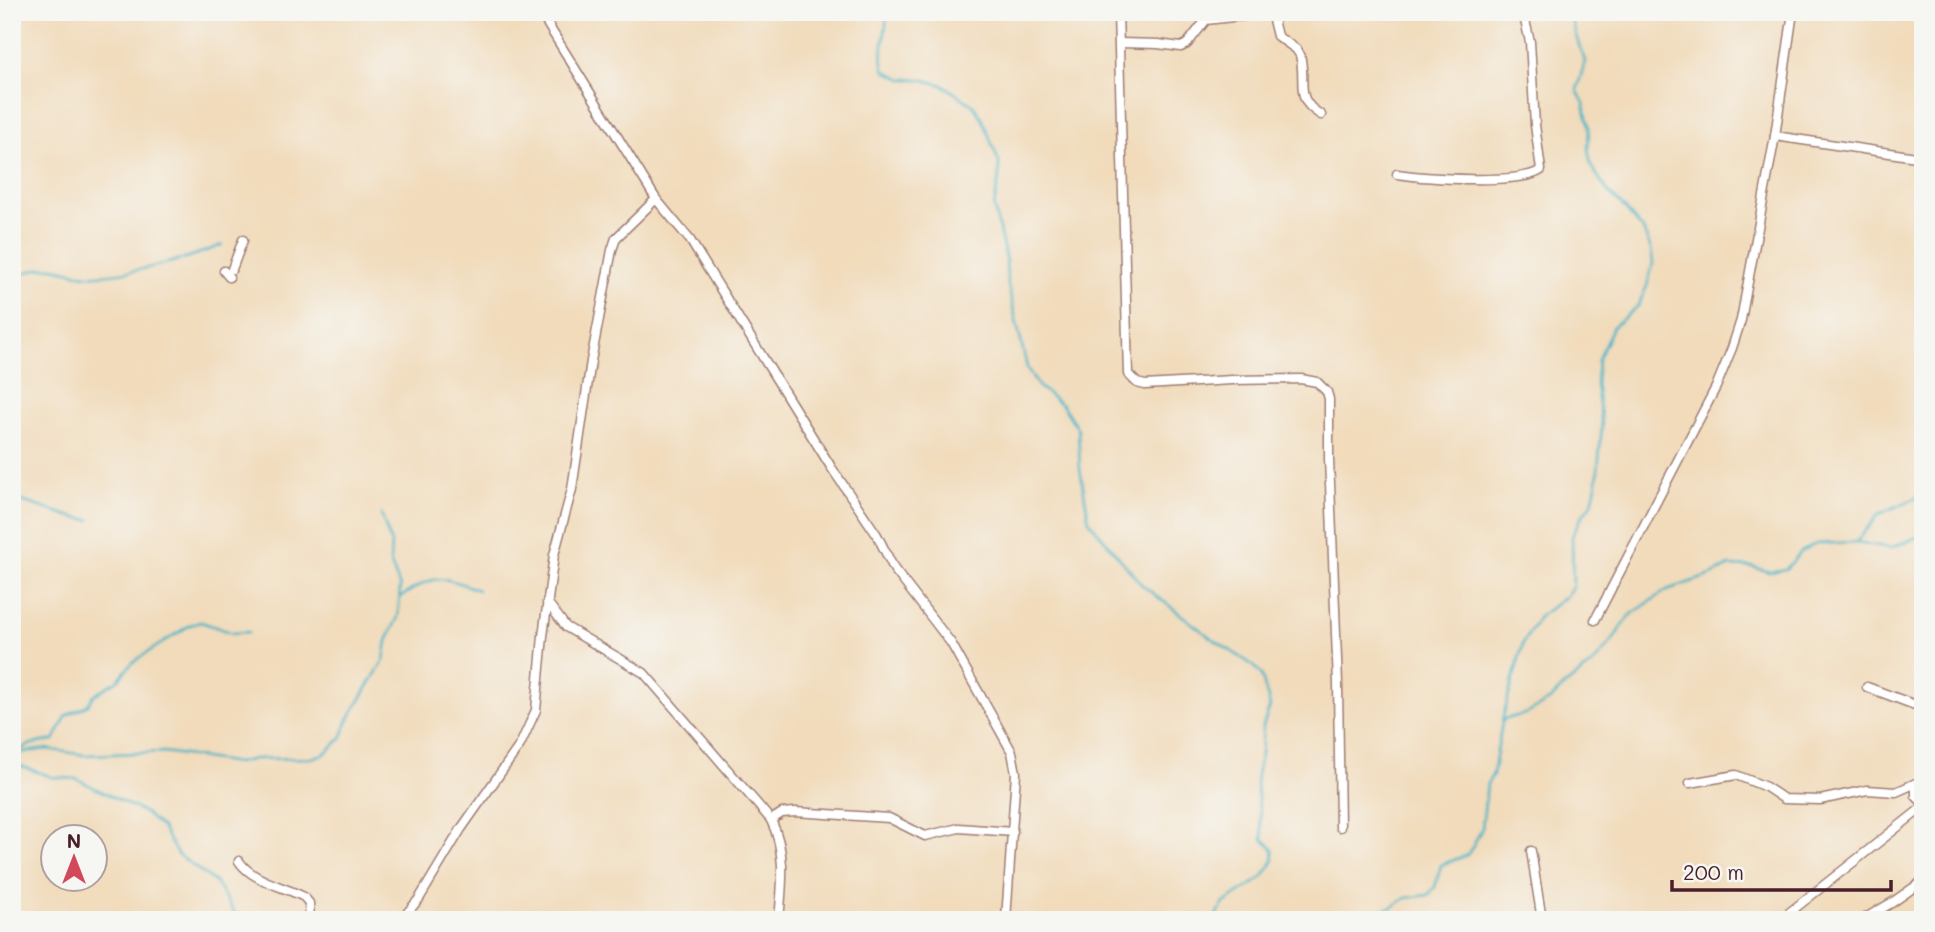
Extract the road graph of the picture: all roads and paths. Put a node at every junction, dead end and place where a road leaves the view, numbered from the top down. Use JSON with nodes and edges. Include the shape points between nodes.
{"nodes":[{"id":1,"x":540,"y":12,"type":"edge"},
{"id":2,"x":1118,"y":12,"type":"edge"},
{"id":3,"x":1523,"y":12,"type":"edge"},
{"id":4,"x":1793,"y":12,"type":"edge"},
{"id":5,"x":1120,"y":43,"type":"junction"},
{"id":6,"x":1321,"y":114,"type":"dead end"},
{"id":7,"x":1774,"y":136,"type":"junction"},
{"id":8,"x":1923,"y":158,"type":"edge"},
{"id":9,"x":1397,"y":174,"type":"dead end"},
{"id":10,"x":656,"y":199,"type":"junction"},
{"id":11,"x":243,"y":240,"type":"dead end"},
{"id":12,"x":228,"y":273,"type":"dead end"},
{"id":13,"x":547,"y":602,"type":"junction"},
{"id":14,"x":1595,"y":620,"type":"dead end"},
{"id":15,"x":1867,"y":687,"type":"dead end"},
{"id":16,"x":1923,"y":708,"type":"edge"},
{"id":17,"x":1919,"y":782,"type":"edge"},
{"id":18,"x":1690,"y":783,"type":"dead end"},
{"id":19,"x":1923,"y":805,"type":"edge"},
{"id":20,"x":771,"y":820,"type":"junction"},
{"id":21,"x":1340,"y":827,"type":"dead end"},
{"id":22,"x":1013,"y":832,"type":"junction"},
{"id":23,"x":1531,"y":851,"type":"dead end"},
{"id":24,"x":239,"y":861,"type":"dead end"},
{"id":25,"x":1923,"y":881,"type":"edge"},
{"id":26,"x":310,"y":920,"type":"edge"},
{"id":27,"x":401,"y":920,"type":"edge"},
{"id":28,"x":779,"y":920,"type":"edge"},
{"id":29,"x":1006,"y":920,"type":"edge"},
{"id":30,"x":1542,"y":920,"type":"edge"},
{"id":31,"x":1780,"y":920,"type":"edge"},
{"id":32,"x":1862,"y":920,"type":"edge"}],
"edges":[{"from":1,"to":10,"type":"street"},
{"from":2,"to":5,"type":"street"},
{"from":3,"to":9,"type":"street","via":[[1530,42],[1541,170],[1529,176],[1472,179]]},
{"from":4,"to":7,"type":"street"},
{"from":5,"to":6,"type":"street","via":[[1181,47],[1206,20],[1268,13],[1277,36],[1297,49],[1304,100]]},
{"from":5,"to":21,"type":"street","via":[[1128,374],[1145,384],[1310,380],[1322,385],[1329,399]]},
{"from":7,"to":8,"type":"street"},
{"from":7,"to":14,"type":"street","via":[[1753,261],[1732,348]]},
{"from":10,"to":13,"type":"street","via":[[616,238],[612,250],[572,489]]},
{"from":10,"to":22,"type":"street","via":[[690,240],[894,569],[964,665],[1014,759]]},
{"from":11,"to":12,"type":"street"},
{"from":13,"to":20,"type":"street","via":[[566,627],[650,679]]},
{"from":13,"to":27,"type":"street","via":[[532,724],[465,822],[429,885]]},
{"from":15,"to":16,"type":"street"},
{"from":17,"to":18,"type":"street","via":[[1896,792],[1870,790],[1820,800],[1781,797],[1736,775]]},
{"from":17,"to":19,"type":"street","via":[[1916,796]]},
{"from":19,"to":31,"type":"street"},
{"from":20,"to":22,"type":"street","via":[[795,812],[889,818],[925,836],[959,828]]},
{"from":20,"to":28,"type":"street","via":[[783,858]]},
{"from":22,"to":29,"type":"street"},
{"from":23,"to":30,"type":"street"},
{"from":24,"to":26,"type":"street","via":[[245,870],[304,897]]},
{"from":25,"to":32,"type":"street"}]}
